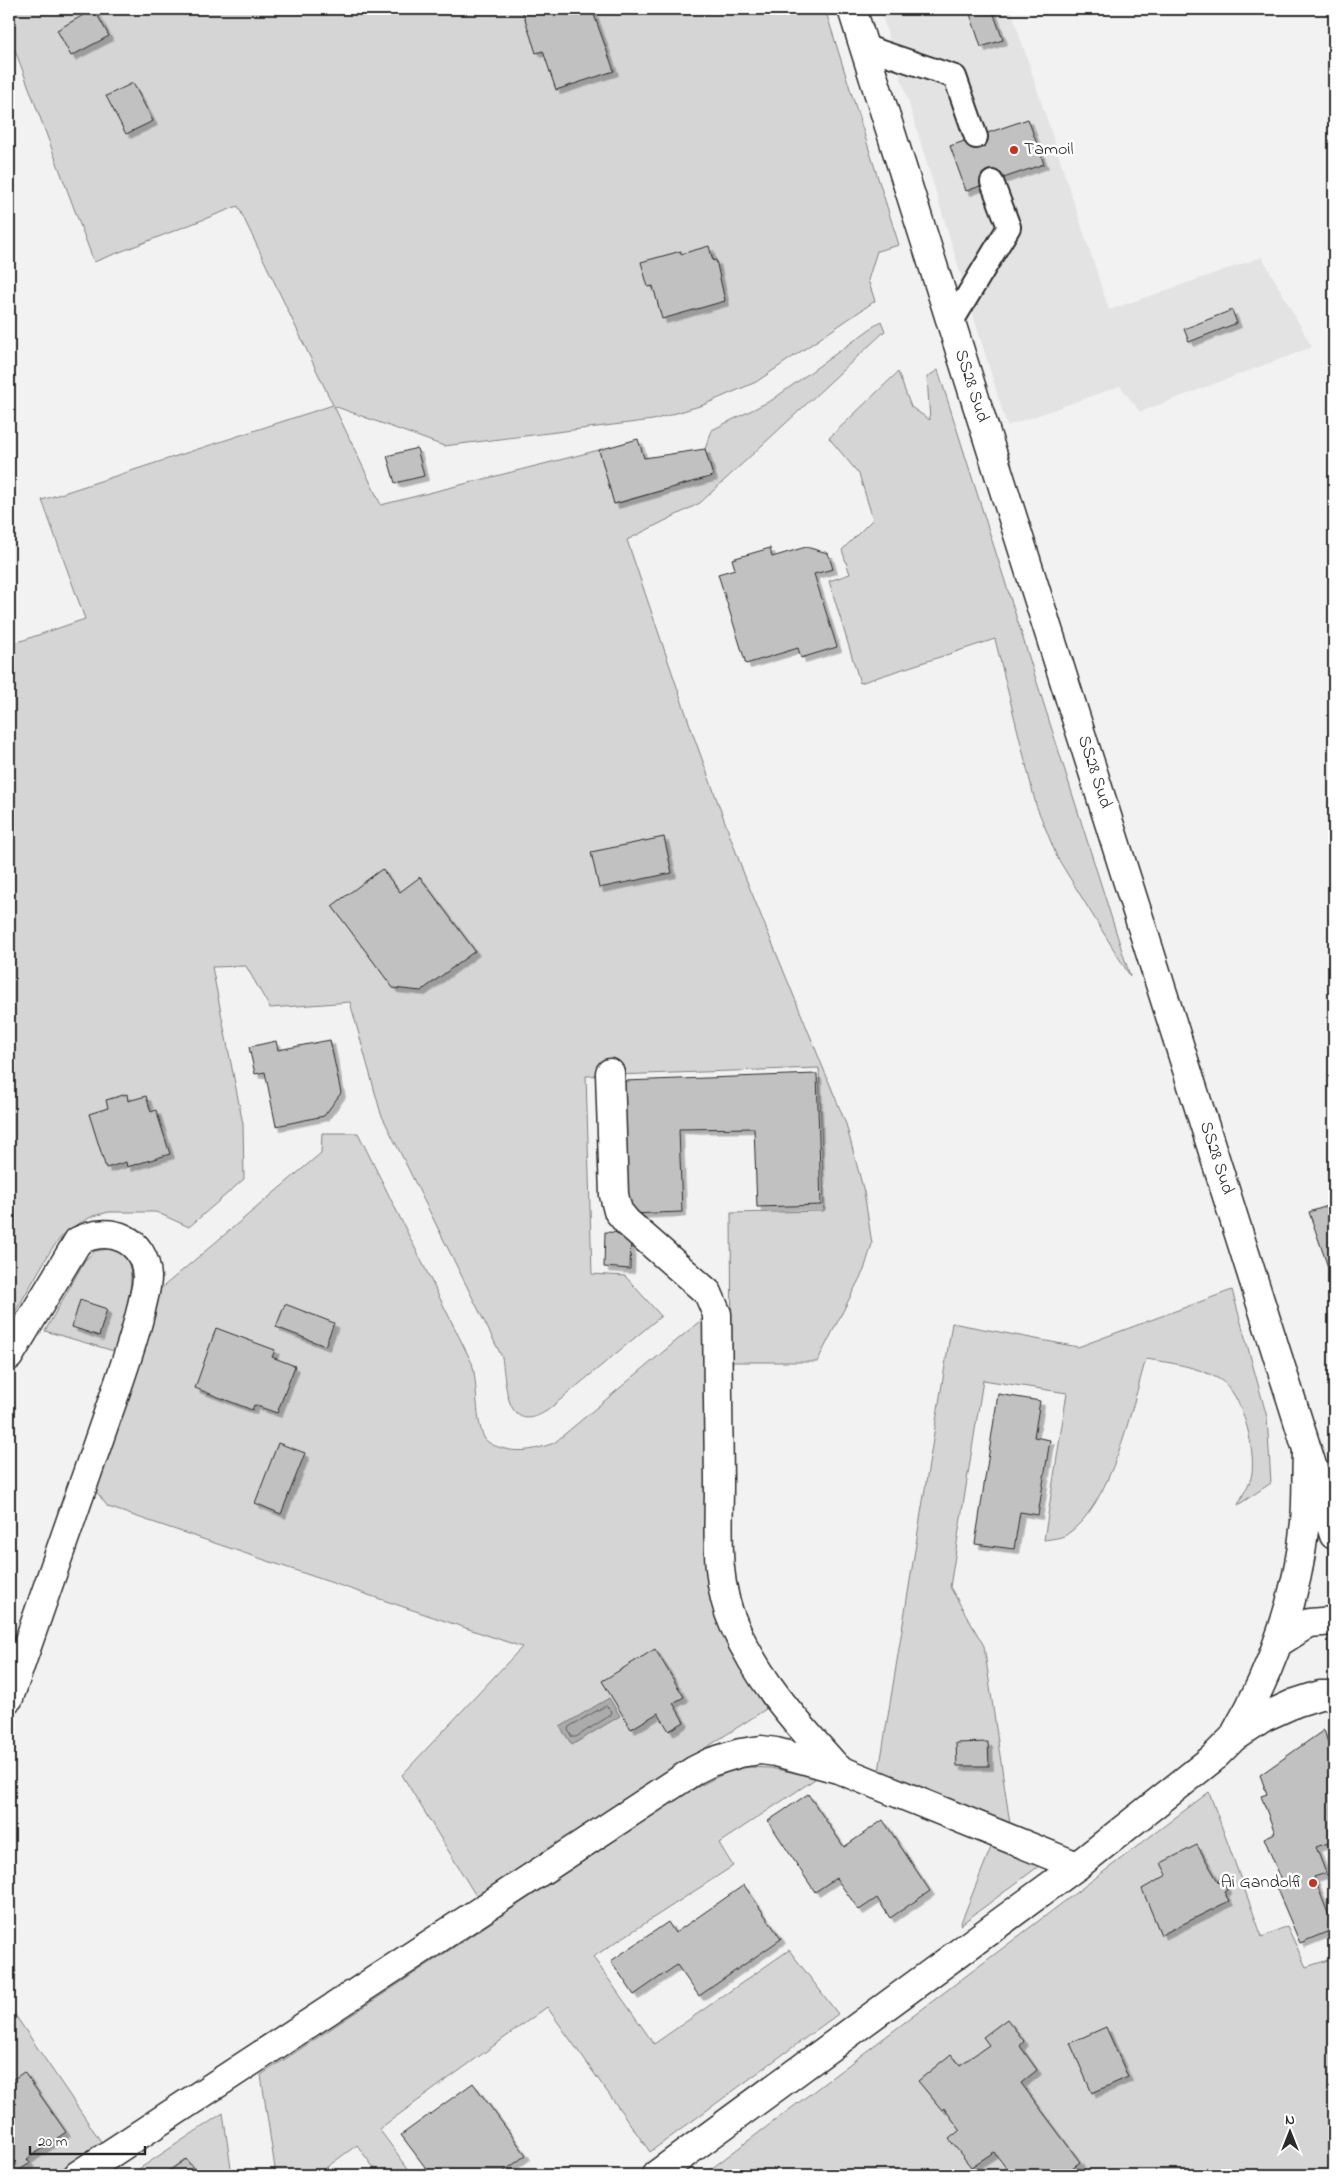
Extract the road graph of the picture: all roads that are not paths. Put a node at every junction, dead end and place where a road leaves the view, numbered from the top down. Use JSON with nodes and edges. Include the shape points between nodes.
{"nodes":[{"id":1,"x":852,"y":9,"type":"edge"},
{"id":2,"x":863,"y":46,"type":"junction"},
{"id":3,"x":976,"y":137,"type":"dead end"},
{"id":4,"x":992,"y":182,"type":"dead end"},
{"id":5,"x":951,"y":323,"type":"junction"},
{"id":6,"x":610,"y":1073,"type":"dead end"},
{"id":7,"x":9,"y":1356,"type":"edge"},
{"id":8,"x":1307,"y":1448,"type":"junction"},
{"id":9,"x":1334,"y":1535,"type":"edge"},
{"id":10,"x":1334,"y":1621,"type":"edge"},
{"id":11,"x":1278,"y":1643,"type":"junction"},
{"id":12,"x":1330,"y":1691,"type":"edge"},
{"id":13,"x":9,"y":1698,"type":"edge"},
{"id":14,"x":1233,"y":1738,"type":"junction"},
{"id":15,"x":838,"y":1769,"type":"junction"},
{"id":16,"x":1077,"y":1866,"type":"junction"},
{"id":17,"x":78,"y":2175,"type":"edge"},
{"id":18,"x":656,"y":2175,"type":"edge"}],
"edges":[{"from":1,"to":2,"type":"main road","name":"SS28 Sud"},
{"from":2,"to":3,"type":"lane","via":[[955,77]]},
{"from":2,"to":5,"type":"main road","name":"SS28 Sud"},
{"from":4,"to":5,"type":"lane","via":[[1008,227]]},
{"from":5,"to":8,"type":"main road","name":"SS28 Sud"},
{"from":6,"to":15,"type":"main road","via":[[614,1195],[618,1211],[708,1293],[717,1314],[719,1538],[728,1610],[740,1638],[781,1705]]},
{"from":7,"to":13,"type":"main road","via":[[78,1241],[104,1233],[118,1235],[139,1252],[147,1278],[133,1343]]},
{"from":8,"to":9,"type":"main road","name":"SS28 Sud"},
{"from":8,"to":11,"type":"main road","via":[[1305,1522],[1294,1588]]},
{"from":10,"to":11,"type":"main road","via":[[1309,1623]]},
{"from":11,"to":14,"type":"main road","via":[[1255,1700]]},
{"from":12,"to":14,"type":"main road","via":[[1264,1717]]},
{"from":14,"to":16,"type":"main road"},
{"from":15,"to":16,"type":"main road"},
{"from":15,"to":17,"type":"main road","via":[[761,1750],[725,1757],[696,1770]]},
{"from":16,"to":18,"type":"main road"}]}
